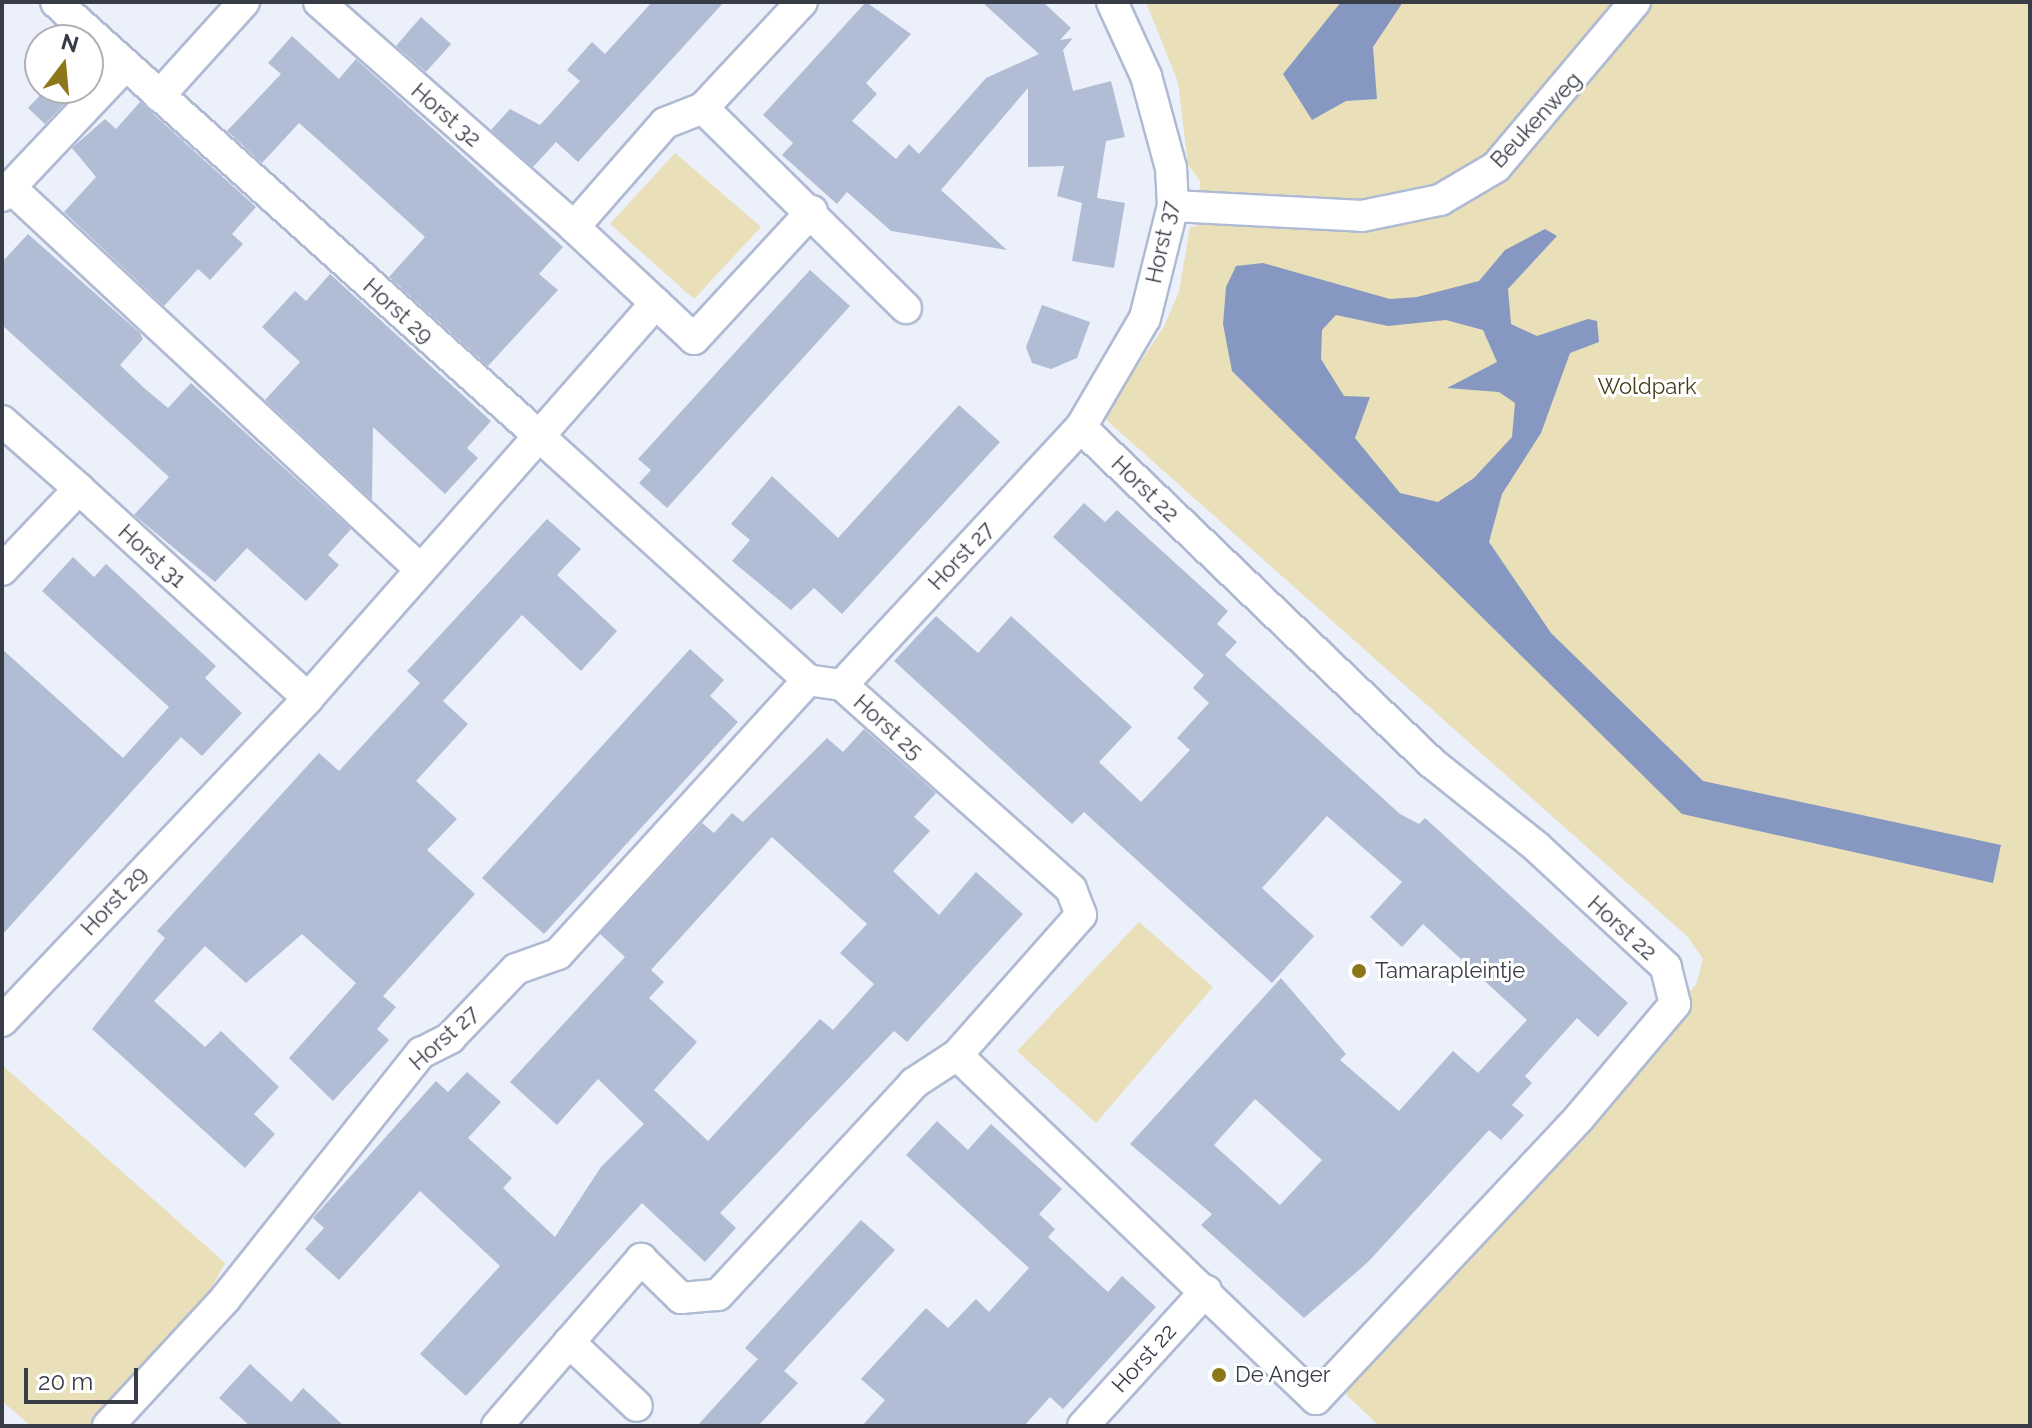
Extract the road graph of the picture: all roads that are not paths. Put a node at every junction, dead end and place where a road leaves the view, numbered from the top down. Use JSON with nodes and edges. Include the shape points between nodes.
{"nodes":[{"id":1,"x":56,"y":2,"type":"edge"},
{"id":2,"x":244,"y":2,"type":"edge"},
{"id":3,"x":802,"y":2,"type":"edge"},
{"id":4,"x":1112,"y":2,"type":"edge"},
{"id":5,"x":1635,"y":2,"type":"edge"},
{"id":6,"x":322,"y":3,"type":"edge"},
{"id":7,"x":125,"y":66,"type":"junction"},
{"id":8,"x":159,"y":96,"type":"junction"},
{"id":9,"x":703,"y":108,"type":"junction"},
{"id":10,"x":6,"y":191,"type":"edge"},
{"id":11,"x":1173,"y":206,"type":"junction"},
{"id":12,"x":812,"y":211,"type":"junction"},
{"id":13,"x":574,"y":227,"type":"junction"},
{"id":14,"x":656,"y":303,"type":"junction"},
{"id":15,"x":906,"y":308,"type":"dead end"},
{"id":16,"x":2,"y":421,"type":"edge"},
{"id":17,"x":1081,"y":427,"type":"junction"},
{"id":18,"x":539,"y":436,"type":"junction"},
{"id":19,"x":79,"y":489,"type":"junction"},
{"id":20,"x":420,"y":569,"type":"junction"},
{"id":21,"x":2,"y":570,"type":"edge"},
{"id":22,"x":808,"y":680,"type":"junction"},
{"id":23,"x":842,"y":685,"type":"junction"},
{"id":24,"x":308,"y":698,"type":"junction"},
{"id":25,"x":2,"y":1021,"type":"edge"},
{"id":26,"x":957,"y":1055,"type":"junction"},
{"id":27,"x":1206,"y":1291,"type":"junction"},
{"id":28,"x":569,"y":1342,"type":"junction"},
{"id":29,"x":637,"y":1406,"type":"dead end"},
{"id":30,"x":501,"y":1424,"type":"edge"},
{"id":31,"x":108,"y":1426,"type":"edge"},
{"id":32,"x":1083,"y":1426,"type":"edge"}],
"edges":[{"from":1,"to":7,"type":"street","name":"Horst 29"},
{"from":2,"to":8,"type":"street"},
{"from":3,"to":9,"type":"street"},
{"from":4,"to":11,"type":"street","name":"Horst 37","via":[[1146,76]]},
{"from":5,"to":11,"type":"street","name":"Beukenweg","via":[[1496,167],[1440,200],[1362,216]]},
{"from":6,"to":13,"type":"street","name":"Horst 32"},
{"from":7,"to":8,"type":"street","name":"Horst 29"},
{"from":7,"to":10,"type":"street"},
{"from":8,"to":18,"type":"street","name":"Horst 29"},
{"from":9,"to":12,"type":"street"},
{"from":9,"to":13,"type":"street","via":[[665,123]]},
{"from":10,"to":20,"type":"street"},
{"from":11,"to":17,"type":"street","name":"Horst 37","via":[[1145,318]]},
{"from":12,"to":14,"type":"street","name":"Horst 32","via":[[694,339]]},
{"from":12,"to":15,"type":"street"},
{"from":13,"to":14,"type":"street","name":"Horst 32"},
{"from":14,"to":18,"type":"street"},
{"from":16,"to":19,"type":"street","name":"Horst 31"},
{"from":17,"to":23,"type":"street","name":"Horst 27"},
{"from":17,"to":27,"type":"street","name":"Horst 22","via":[[1431,762],[1537,847],[1666,967],[1675,1004],[1579,1118],[1316,1399]]},
{"from":18,"to":20,"type":"street","name":"Horst 29"},
{"from":18,"to":22,"type":"street"},
{"from":19,"to":21,"type":"street"},
{"from":19,"to":24,"type":"street","name":"Horst 31"},
{"from":20,"to":24,"type":"street","name":"Horst 29"},
{"from":22,"to":23,"type":"street","name":"Horst 25"},
{"from":22,"to":31,"type":"street","name":"Horst 27","via":[[558,954],[516,969],[450,1038],[421,1053],[225,1299]]},
{"from":23,"to":26,"type":"street","name":"Horst 25","via":[[1071,889],[1081,915]]},
{"from":24,"to":25,"type":"street","name":"Horst 29"},
{"from":26,"to":27,"type":"street","name":"Horst 22"},
{"from":26,"to":28,"type":"street","name":"Horst 25","via":[[914,1083],[718,1295],[681,1298],[641,1259]]},
{"from":27,"to":32,"type":"street","name":"Horst 22"},
{"from":28,"to":29,"type":"street"},
{"from":28,"to":30,"type":"street","name":"Horst 25"}]}
